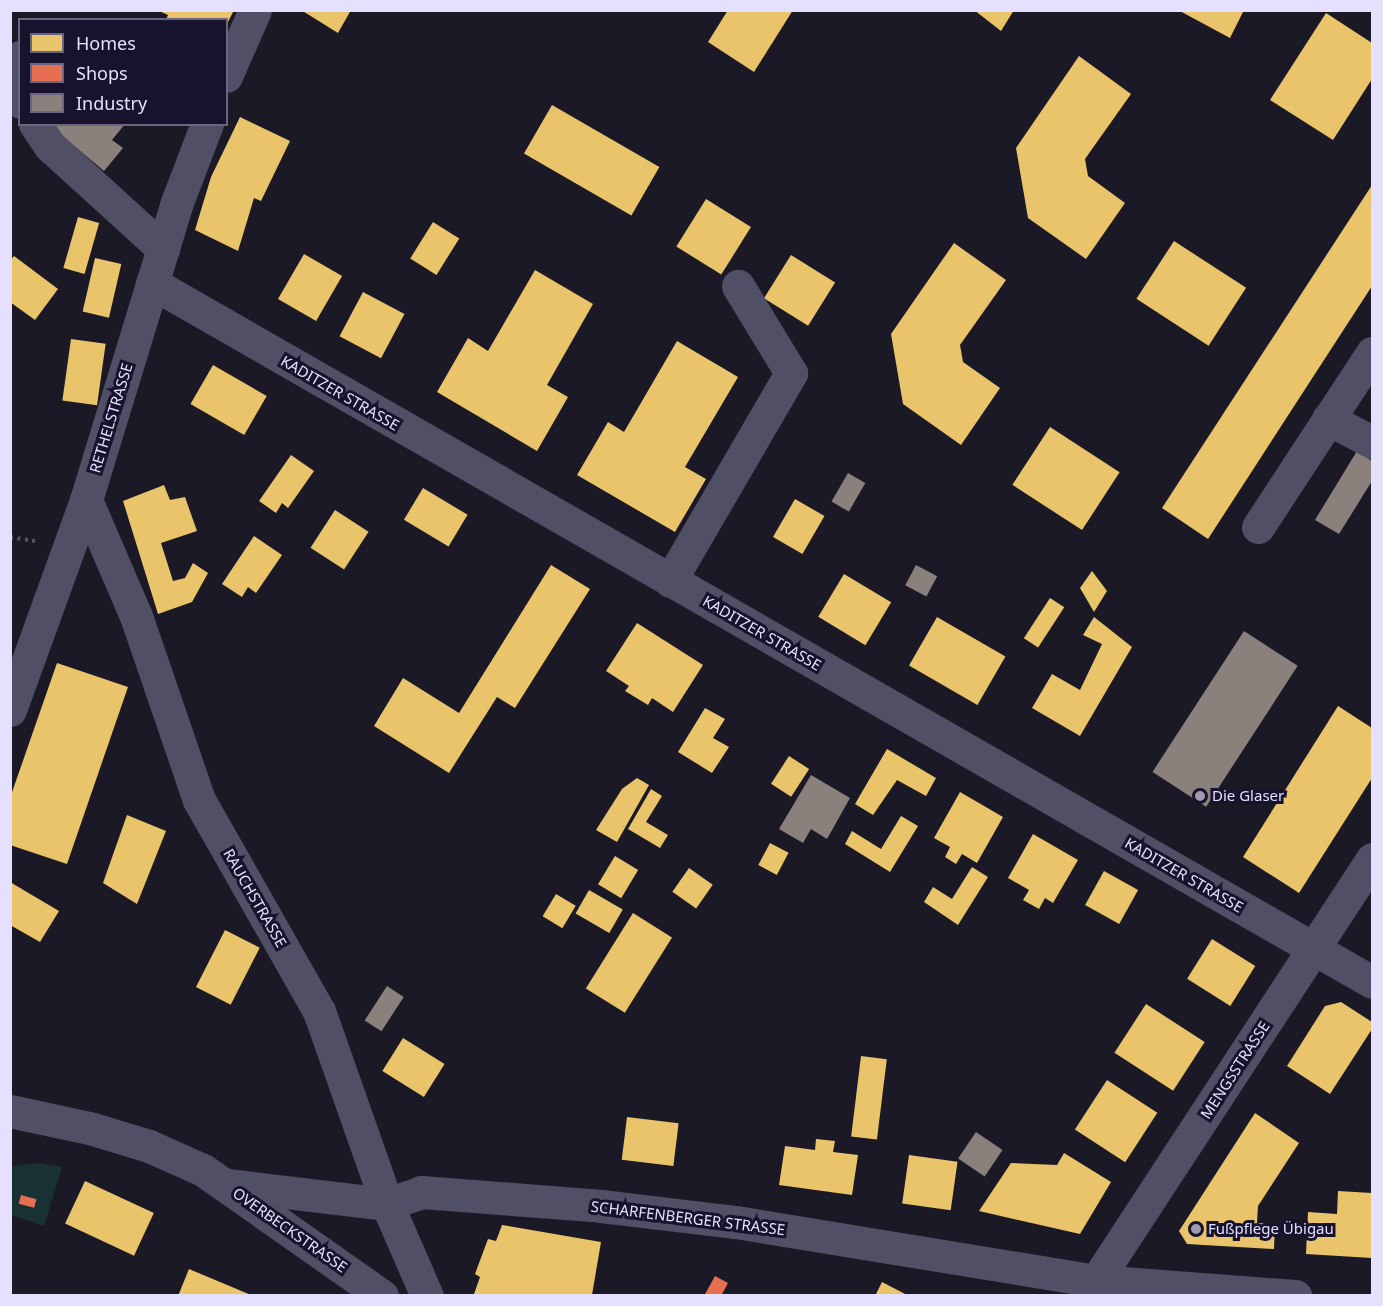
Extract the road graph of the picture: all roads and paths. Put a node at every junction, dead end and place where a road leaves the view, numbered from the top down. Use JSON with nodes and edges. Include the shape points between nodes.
{"nodes":[{"id":1,"x":255,"y":10,"type":"edge"},
{"id":2,"x":228,"y":71,"type":"edge"},
{"id":3,"x":36,"y":126,"type":"edge"},
{"id":4,"x":206,"y":126,"type":"edge"},
{"id":5,"x":163,"y":249,"type":"junction"},
{"id":6,"x":152,"y":283,"type":"junction"},
{"id":7,"x":738,"y":286,"type":"dead end"},
{"id":8,"x":1372,"y":353,"type":"edge"},
{"id":9,"x":1328,"y":419,"type":"junction"},
{"id":10,"x":1372,"y":442,"type":"edge"},
{"id":11,"x":86,"y":500,"type":"junction"},
{"id":12,"x":1258,"y":527,"type":"dead end"},
{"id":13,"x":670,"y":581,"type":"junction"},
{"id":14,"x":10,"y":710,"type":"edge"},
{"id":15,"x":1372,"y":859,"type":"edge"},
{"id":16,"x":1313,"y":949,"type":"junction"},
{"id":17,"x":1372,"y":982,"type":"edge"},
{"id":18,"x":10,"y":1111,"type":"edge"},
{"id":19,"x":93,"y":1129,"type":"junction"},
{"id":20,"x":10,"y":1135,"type":"edge"},
{"id":21,"x":227,"y":1185,"type":"junction"},
{"id":22,"x":387,"y":1204,"type":"junction"},
{"id":23,"x":1096,"y":1281,"type":"junction"},
{"id":24,"x":382,"y":1296,"type":"edge"},
{"id":25,"x":427,"y":1296,"type":"edge"},
{"id":26,"x":1294,"y":1296,"type":"edge"}],
"edges":[{"from":1,"to":2,"type":"street"},
{"from":3,"to":5,"type":"street","via":[[50,146]]},
{"from":4,"to":5,"type":"street","name":"RETHELSTRASSE"},
{"from":5,"to":6,"type":"street","name":"RETHELSTRASSE"},
{"from":6,"to":11,"type":"street","name":"RETHELSTRASSE"},
{"from":6,"to":13,"type":"street","name":"KADITZER STRASSE"},
{"from":7,"to":13,"type":"street","via":[[791,373]]},
{"from":8,"to":9,"type":"street"},
{"from":9,"to":10,"type":"street"},
{"from":9,"to":12,"type":"street"},
{"from":11,"to":14,"type":"street","name":"RETHELSTRASSE"},
{"from":11,"to":22,"type":"street","name":"RAUCHSTRASSE","via":[[136,616],[199,800],[319,1011]]},
{"from":13,"to":16,"type":"street","name":"KADITZER STRASSE"},
{"from":15,"to":16,"type":"street","name":"MENGSSTRASSE"},
{"from":16,"to":17,"type":"street","name":"KADITZER STRASSE"},
{"from":16,"to":23,"type":"street","name":"MENGSSTRASSE"},
{"from":18,"to":19,"type":"street","name":"SCHARFENBERGER STRASSE"},
{"from":19,"to":20,"type":"street","name":"SCHARFENBERGER STRASSE"},
{"from":19,"to":21,"type":"street","name":"SCHARFENBERGER STRASSE","via":[[149,1146]]},
{"from":21,"to":22,"type":"street","name":"SCHARFENBERGER STRASSE"},
{"from":21,"to":24,"type":"street","name":"OVERBECKSTRASSE"},
{"from":22,"to":23,"type":"street","name":"SCHARFENBERGER STRASSE","via":[[421,1192],[601,1206],[736,1222]]},
{"from":22,"to":25,"type":"street","name":"RAUCHSTRASSE"},
{"from":23,"to":26,"type":"street","name":"SCHARFENBERGER STRASSE"}]}
